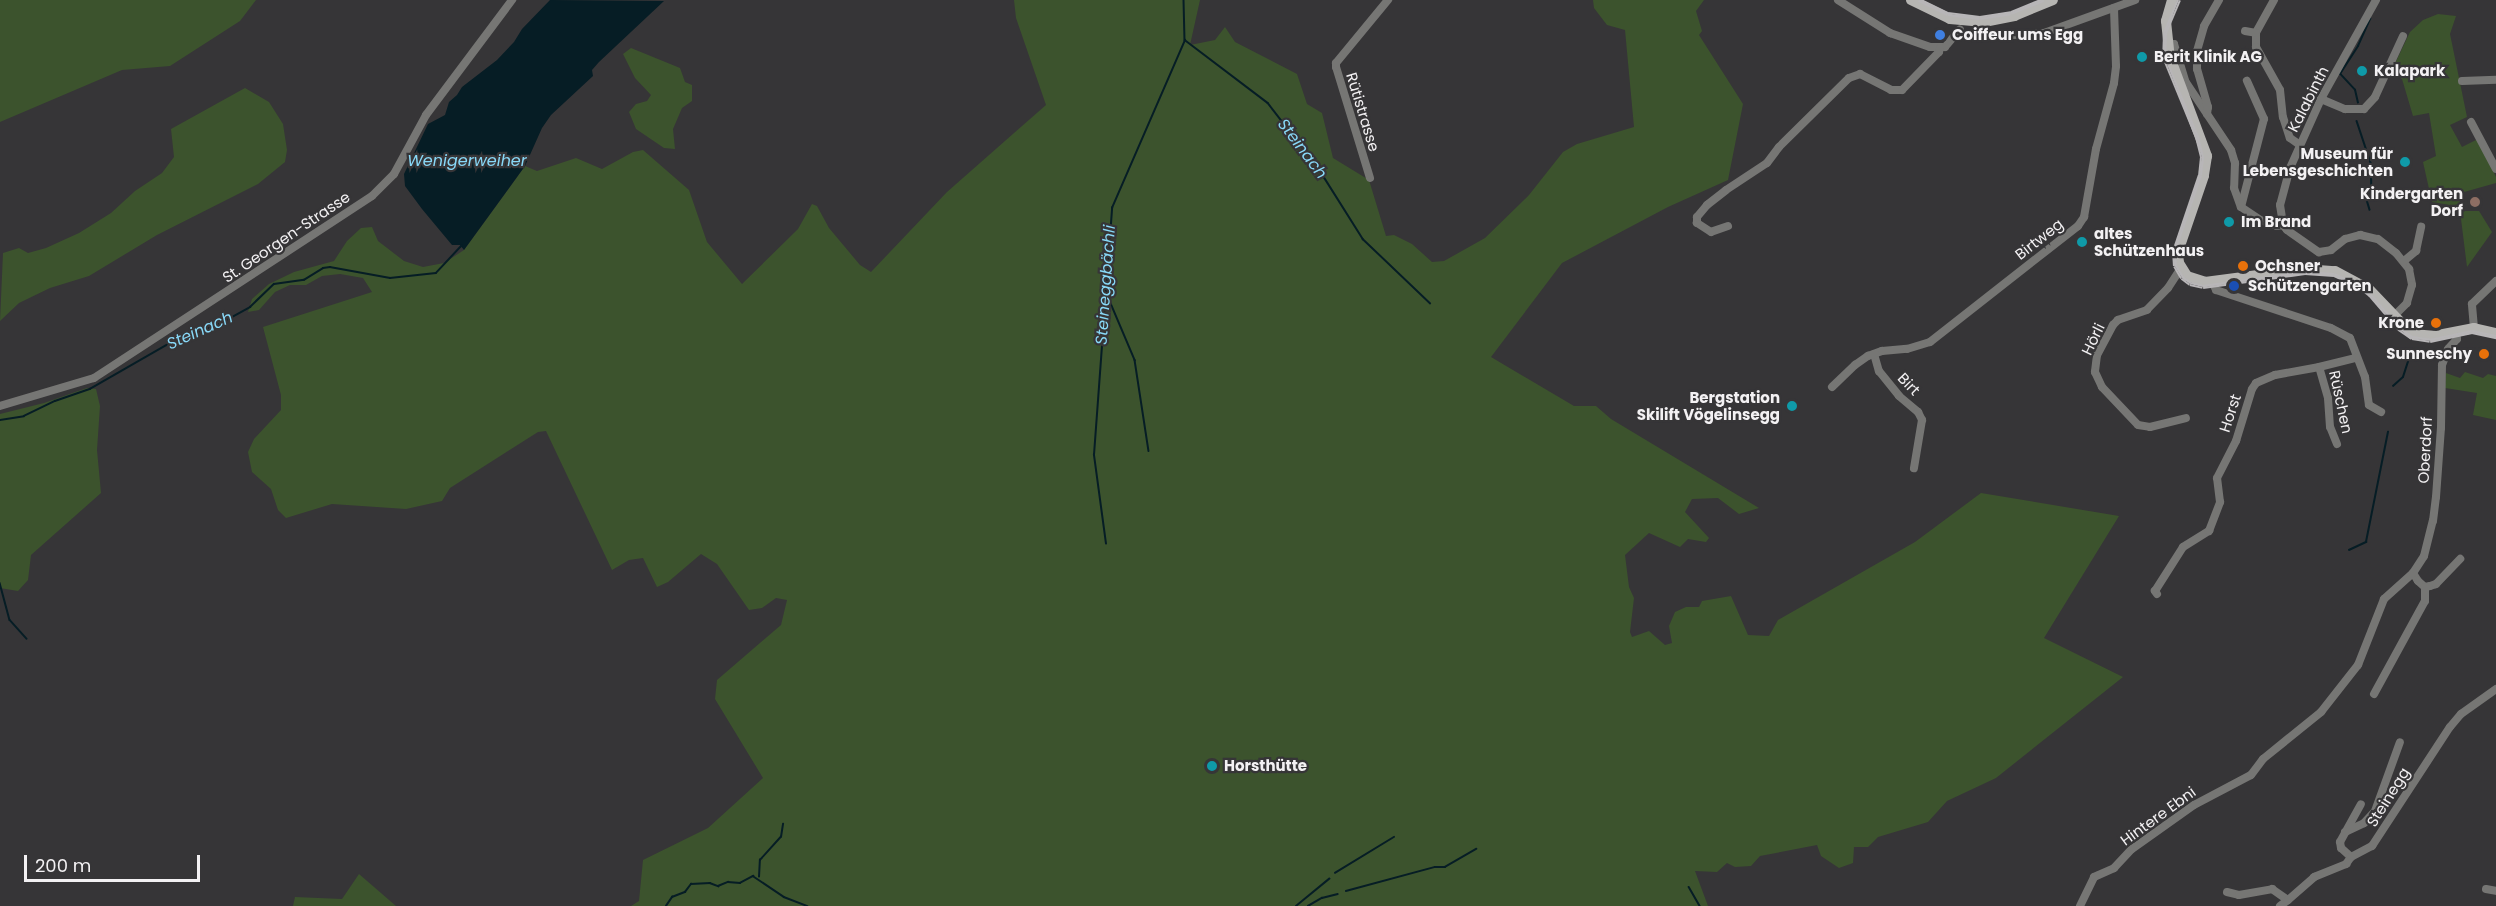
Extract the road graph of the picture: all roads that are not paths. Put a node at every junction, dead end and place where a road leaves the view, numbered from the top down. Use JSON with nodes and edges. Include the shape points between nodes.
{"nodes":[{"id":1,"x":512,"y":0,"type":"edge"},
{"id":2,"x":1388,"y":0,"type":"edge"},
{"id":3,"x":1838,"y":0,"type":"edge"},
{"id":4,"x":1911,"y":0,"type":"edge"},
{"id":5,"x":2053,"y":0,"type":"edge"},
{"id":6,"x":2135,"y":0,"type":"edge"},
{"id":7,"x":2172,"y":0,"type":"edge"},
{"id":8,"x":2219,"y":0,"type":"edge"},
{"id":9,"x":2274,"y":0,"type":"edge"},
{"id":10,"x":2376,"y":0,"type":"edge"},
{"id":11,"x":2114,"y":8,"type":"junction"},
{"id":12,"x":1960,"y":27,"type":"junction"},
{"id":13,"x":2245,"y":31,"type":"dead end"},
{"id":14,"x":2256,"y":33,"type":"junction"},
{"id":15,"x":2403,"y":36,"type":"dead end"},
{"id":16,"x":2168,"y":44,"type":"junction"},
{"id":17,"x":1941,"y":48,"type":"junction"},
{"id":18,"x":2496,"y":80,"type":"edge"},
{"id":19,"x":2247,"y":81,"type":"dead end"},
{"id":20,"x":2462,"y":81,"type":"dead end"},
{"id":21,"x":2321,"y":99,"type":"junction"},
{"id":22,"x":2207,"y":114,"type":"junction"},
{"id":23,"x":2471,"y":122,"type":"dead end"},
{"id":24,"x":2300,"y":145,"type":"junction"},
{"id":25,"x":2496,"y":169,"type":"edge"},
{"id":26,"x":1370,"y":178,"type":"dead end"},
{"id":27,"x":2241,"y":207,"type":"junction"},
{"id":28,"x":2283,"y":225,"type":"junction"},
{"id":29,"x":1728,"y":226,"type":"dead end"},
{"id":30,"x":2421,"y":227,"type":"dead end"},
{"id":31,"x":2404,"y":261,"type":"junction"},
{"id":32,"x":2181,"y":268,"type":"junction"},
{"id":33,"x":2496,"y":281,"type":"edge"},
{"id":34,"x":2212,"y":282,"type":"junction"},
{"id":35,"x":2394,"y":316,"type":"junction"},
{"id":36,"x":2475,"y":328,"type":"junction"},
{"id":37,"x":2457,"y":331,"type":"junction"},
{"id":38,"x":2496,"y":333,"type":"edge"},
{"id":39,"x":1874,"y":354,"type":"junction"},
{"id":40,"x":2356,"y":358,"type":"junction"},
{"id":41,"x":2319,"y":368,"type":"junction"},
{"id":42,"x":1832,"y":387,"type":"dead end"},
{"id":43,"x":0,"y":406,"type":"edge"},
{"id":44,"x":2381,"y":412,"type":"dead end"},
{"id":45,"x":2186,"y":418,"type":"dead end"},
{"id":46,"x":2337,"y":444,"type":"dead end"},
{"id":47,"x":1914,"y":468,"type":"dead end"},
{"id":48,"x":2460,"y":558,"type":"dead end"},
{"id":49,"x":2414,"y":573,"type":"junction"},
{"id":50,"x":2425,"y":587,"type":"junction"},
{"id":51,"x":2157,"y":594,"type":"dead end"},
{"id":52,"x":2496,"y":689,"type":"edge"},
{"id":53,"x":2374,"y":694,"type":"dead end"},
{"id":54,"x":2288,"y":740,"type":"joint"},
{"id":55,"x":2400,"y":742,"type":"dead end"},
{"id":56,"x":2361,"y":804,"type":"dead end"},
{"id":57,"x":2345,"y":832,"type":"junction"},
{"id":58,"x":2351,"y":857,"type":"junction"},
{"id":59,"x":2486,"y":889,"type":"dead end"},
{"id":60,"x":2496,"y":891,"type":"edge"},
{"id":61,"x":2226,"y":892,"type":"dead end"},
{"id":62,"x":2288,"y":900,"type":"junction"},
{"id":63,"x":2080,"y":906,"type":"edge"},
{"id":64,"x":2280,"y":906,"type":"edge"}],
"edges":[{"from":1,"to":43,"type":"street","name":"St. Georgen-Strasse","via":[[426,115],[396,171],[372,196],[94,378]]},
{"from":2,"to":26,"type":"street","name":"Rütistrasse","via":[[1335,67]]},
{"from":3,"to":17,"type":"street","via":[[1890,33]]},
{"from":4,"to":12,"type":"main road"},
{"from":5,"to":12,"type":"main road","via":[[2000,21]]},
{"from":6,"to":11,"type":"street"},
{"from":7,"to":16,"type":"main road","via":[[2166,21]]},
{"from":8,"to":22,"type":"street","via":[[2204,26],[2197,51]]},
{"from":9,"to":14,"type":"street"},
{"from":10,"to":21,"type":"street","name":"Kalabinth"},
{"from":11,"to":12,"type":"street","via":[[2044,33],[1963,36]]},
{"from":11,"to":39,"type":"street","name":"Birtweg","via":[[2114,83],[2096,149],[2084,217],[2078,226],[1930,342],[1917,348]]},
{"from":12,"to":17,"type":"street","via":[[1949,44]]},
{"from":13,"to":14,"type":"street"},
{"from":14,"to":24,"type":"street","via":[[2260,56],[2280,90],[2290,138]]},
{"from":15,"to":21,"type":"street","via":[[2375,97],[2364,109],[2345,109]]},
{"from":16,"to":22,"type":"street","via":[[2174,44],[2182,74]]},
{"from":16,"to":32,"type":"main road","via":[[2174,71],[2207,156],[2204,176],[2179,246]]},
{"from":17,"to":29,"type":"street","via":[[1902,90],[1894,91],[1860,75],[1849,78],[1762,168],[1726,190],[1697,217],[1697,223],[1711,232]]},
{"from":18,"to":20,"type":"street"},
{"from":19,"to":27,"type":"street","via":[[2264,119]]},
{"from":21,"to":24,"type":"street","name":"Kalabinth"},
{"from":22,"to":27,"type":"street","via":[[2231,150],[2234,189]]},
{"from":23,"to":25,"type":"street"},
{"from":24,"to":28,"type":"street","name":"Kalabinth","via":[[2280,205]]},
{"from":27,"to":28,"type":"street","via":[[2260,220]]},
{"from":28,"to":31,"type":"street","via":[[2319,252],[2331,250],[2351,237],[2369,236]]},
{"from":30,"to":31,"type":"street","via":[[2416,251]]},
{"from":31,"to":35,"type":"street","via":[[2411,273],[2412,290],[2407,303]]},
{"from":32,"to":34,"type":"main road","via":[[2193,280]]},
{"from":32,"to":45,"type":"street","name":"Hörli","via":[[2147,310],[2113,325],[2097,355],[2095,372],[2102,387],[2138,425],[2150,427]]},
{"from":33,"to":36,"type":"street","via":[[2472,304]]},
{"from":34,"to":35,"type":"main road","via":[[2304,269],[2335,271],[2369,289]]},
{"from":34,"to":40,"type":"street","name":"Rüschen","via":[[2216,290],[2341,333],[2350,338]]},
{"from":35,"to":37,"type":"main road","via":[[2417,335]]},
{"from":36,"to":37,"type":"main road"},
{"from":36,"to":38,"type":"main road"},
{"from":37,"to":49,"type":"street","name":"Oberdorf","via":[[2457,339],[2442,365],[2433,520],[2424,556]]},
{"from":39,"to":42,"type":"street","name":"Birtweg","via":[[1854,365]]},
{"from":39,"to":47,"type":"street","name":"Birt","via":[[1883,376],[1922,420]]},
{"from":40,"to":41,"type":"street","name":"Rüschen"},
{"from":40,"to":44,"type":"street","name":"Rüschen","via":[[2365,377],[2369,405]]},
{"from":41,"to":46,"type":"street","name":"Rüschen"},
{"from":41,"to":51,"type":"street","name":"Horst","via":[[2275,375],[2256,383],[2236,441],[2217,478],[2220,502],[2209,531],[2182,547],[2155,591]]},
{"from":48,"to":50,"type":"street","via":[[2436,584]]},
{"from":49,"to":50,"type":"street"},
{"from":49,"to":54,"type":"street","name":"Oberdorf","via":[[2384,599],[2366,650],[2345,685]]},
{"from":50,"to":53,"type":"street","via":[[2425,600]]},
{"from":52,"to":58,"type":"street","name":"Steinegg","via":[[2461,714],[2372,846]]},
{"from":54,"to":63,"type":"street","name":"Hintere Ebni","via":[[2251,774],[2194,805],[2132,849],[2114,868],[2094,877]]},
{"from":55,"to":57,"type":"street","via":[[2375,811],[2364,823]]},
{"from":56,"to":57,"type":"street"},
{"from":57,"to":58,"type":"street","via":[[2341,848]]},
{"from":58,"to":62,"type":"street","name":"Steinegg","via":[[2346,864],[2314,877]]},
{"from":59,"to":60,"type":"street"},
{"from":61,"to":62,"type":"street","via":[[2239,895],[2272,889]]},
{"from":62,"to":64,"type":"street","name":"Steinegg"}]}
